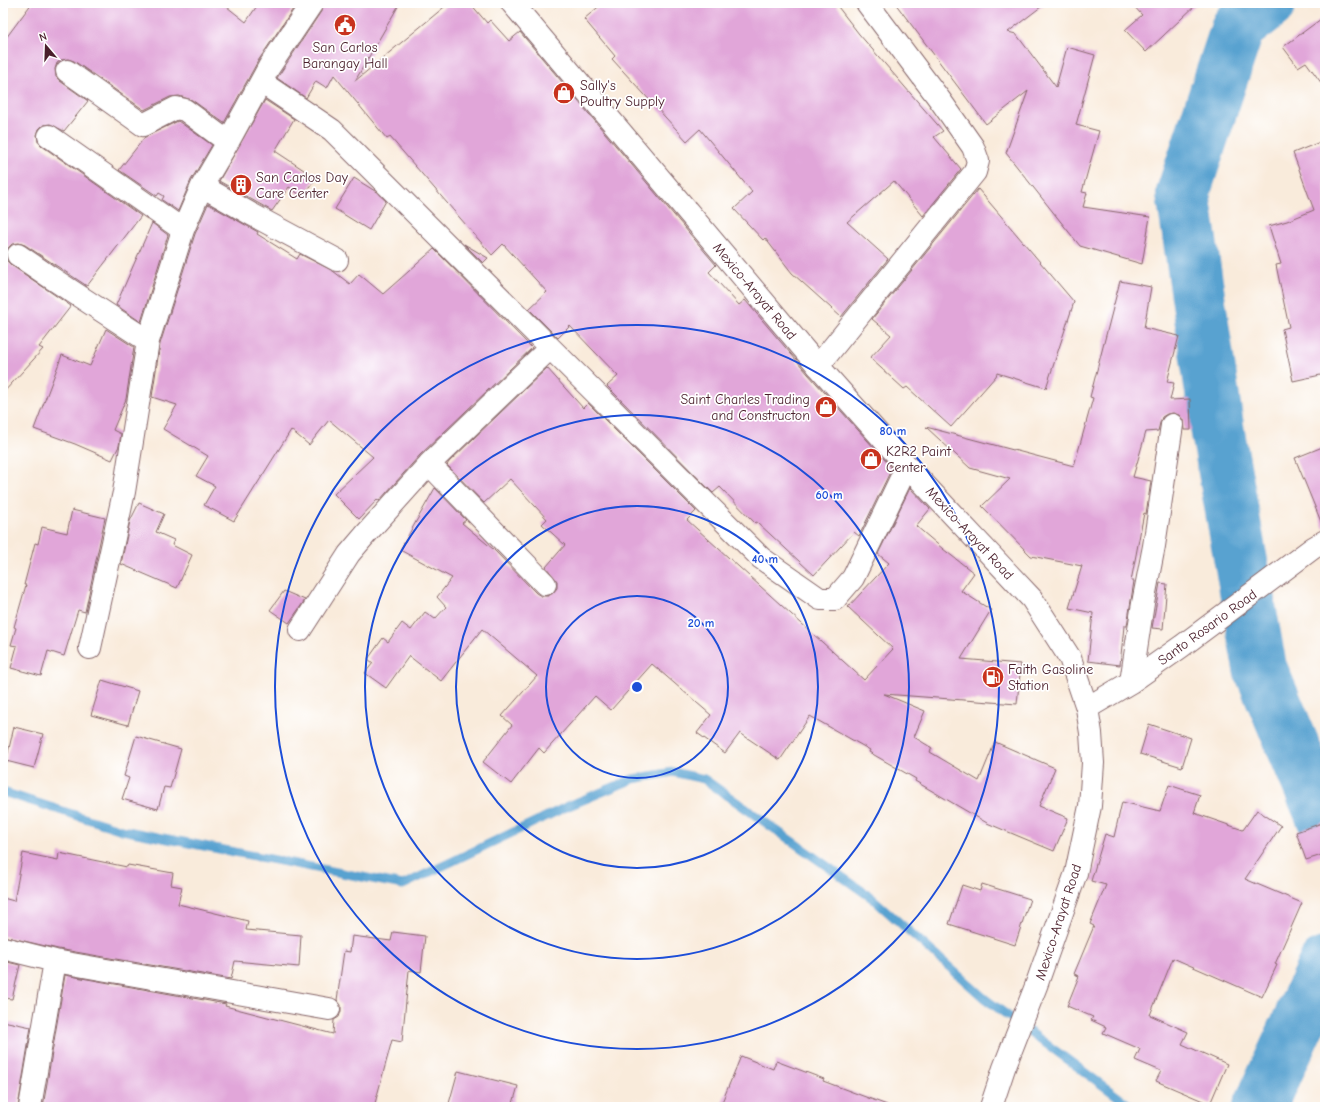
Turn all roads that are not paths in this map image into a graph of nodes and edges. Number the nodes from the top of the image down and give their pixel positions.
1 (312, 3) edge
2 (512, 3) edge
3 (867, 3) edge
4 (67, 71) dead end
5 (261, 82) junction
6 (49, 136) dead end
7 (228, 142) junction
8 (202, 186) junction
9 (183, 230) junction
10 (18, 255) dead end
11 (337, 260) dead end
12 (148, 341) junction
13 (550, 348) junction
14 (818, 366) junction
15 (1172, 425) dead end
16 (429, 464) junction
17 (907, 466) junction
18 (1325, 541) edge
19 (545, 584) dead end
20 (300, 630) dead end
21 (90, 648) dead end
22 (1131, 682) junction
23 (1087, 708) junction
24 (3, 948) edge
25 (55, 961) junction
26 (330, 1009) dead end
27 (30, 1107) edge
28 (991, 1107) edge

1 - 5 street
2 - 14 street, Mexico-Arayat Road
3 - 14 street
4 - 7 street
5 - 7 street
5 - 13 street
6 - 9 street
7 - 8 street
8 - 9 street
8 - 11 street
9 - 12 street
10 - 12 street
12 - 21 street
13 - 16 street
13 - 17 street
14 - 17 street, Mexico-Arayat Road
15 - 22 street
16 - 19 street
16 - 20 street
17 - 23 street, Mexico-Arayat Road
18 - 22 street, Santo Rosario Road
22 - 23 street, Santo Rosario Road
23 - 28 street, Mexico-Arayat Road
24 - 25 street
25 - 26 street
25 - 27 street

